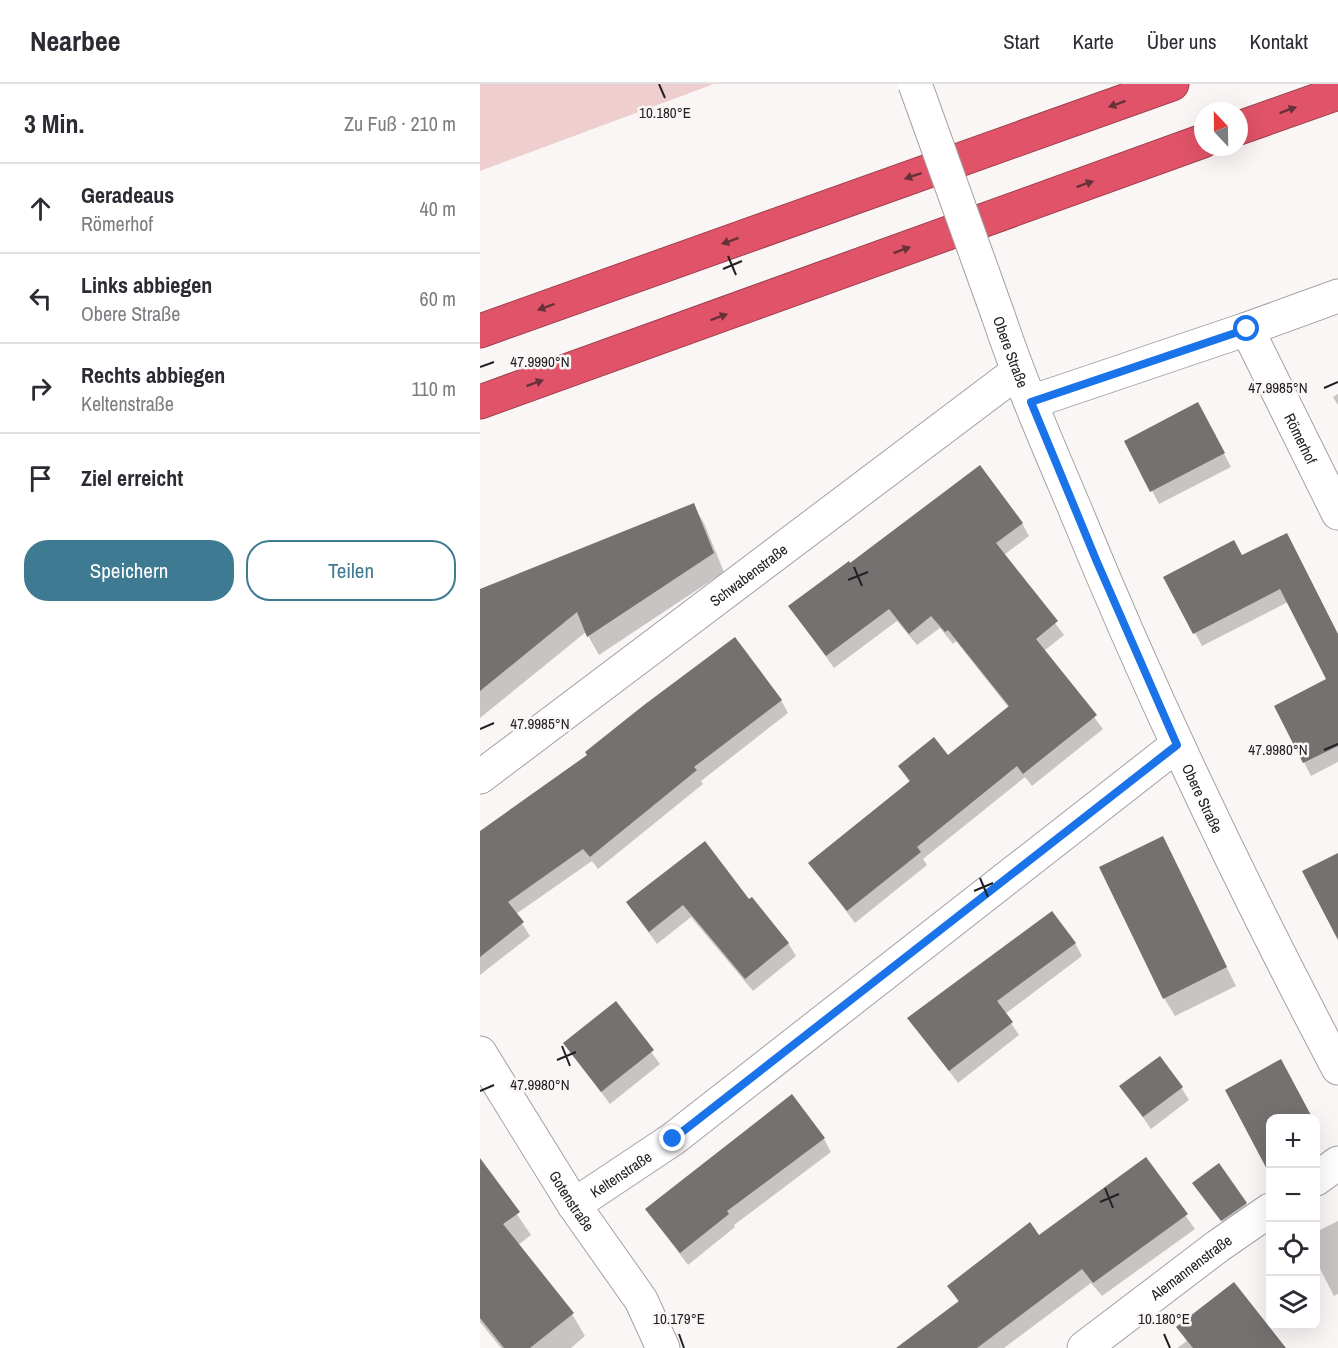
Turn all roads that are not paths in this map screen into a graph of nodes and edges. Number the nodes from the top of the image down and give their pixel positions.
1 (915, 84) edge
2 (1172, 84) edge
3 (1338, 93) edge
4 (1248, 125) edge
5 (1194, 144) edge
6 (1338, 296) edge
7 (1247, 329) junction
8 (480, 331) edge
9 (1017, 372) junction
10 (480, 402) edge
11 (1031, 402) junction
12 (1338, 513) edge
13 (1177, 745) junction
14 (480, 777) edge
15 (480, 1053) edge
16 (1338, 1068) edge
17 (1338, 1163) edge
18 (1320, 1176) edge
19 (574, 1204) junction
20 (1266, 1213) edge
21 (663, 1348) edge
22 (1084, 1348) edge

1 - 9 street, Obere Straße, bridge
2 -> 8 highway
4 -> 3 highway
10 -> 5 highway
6 - 7 street
7 - 11 street
7 - 12 street, Römerhof
9 - 11 street, Obere Straße
9 - 14 street, Schwabenstraße
11 - 13 street, Obere Straße
13 - 16 street, Obere Straße
13 - 19 street, Keltenstraße
15 - 19 street, Gotenstraße
17 - 18 street
19 - 21 street, Gotenstraße
20 - 22 street, Alemannenstraße

